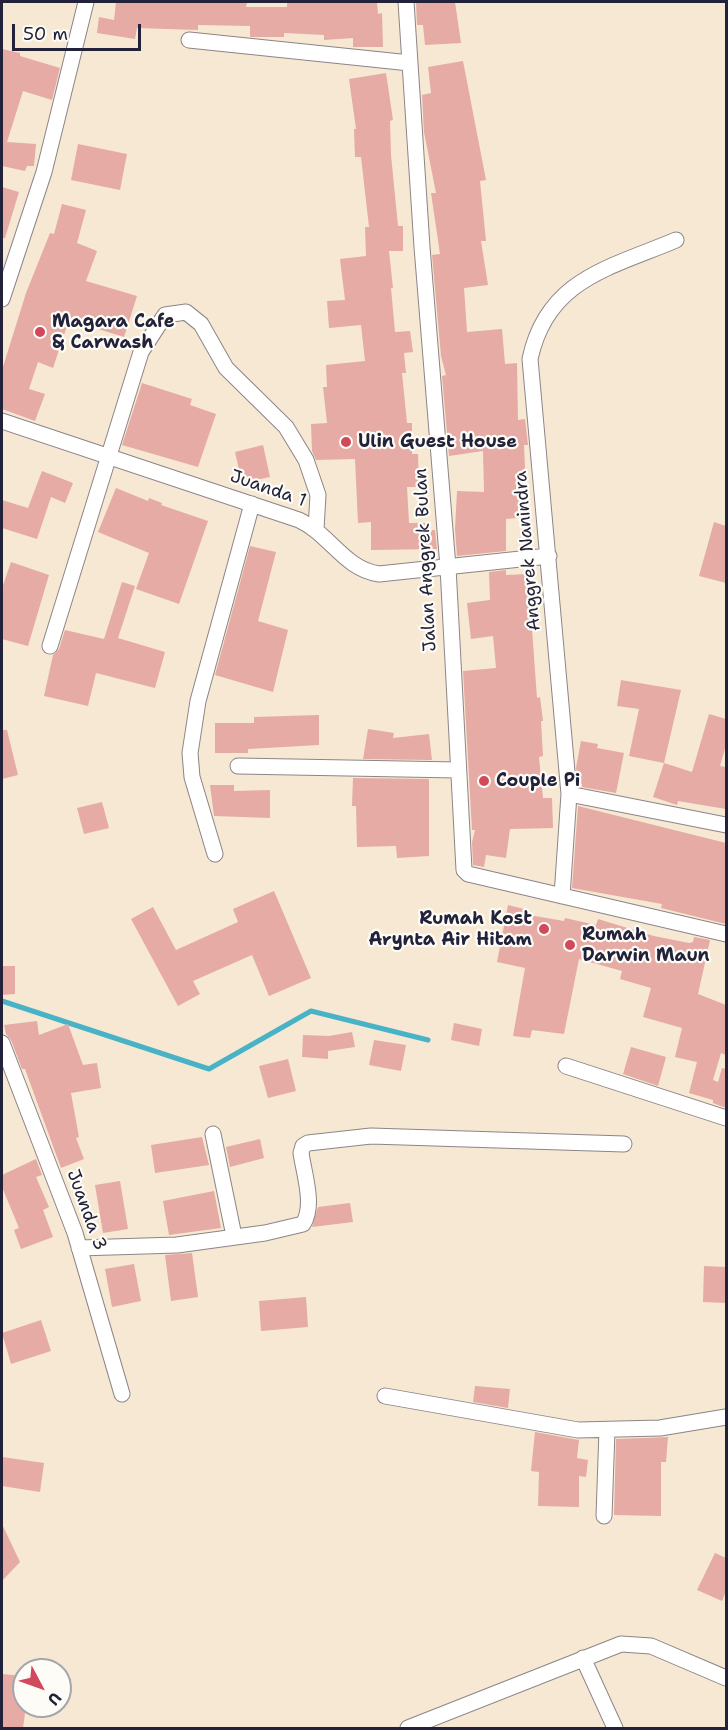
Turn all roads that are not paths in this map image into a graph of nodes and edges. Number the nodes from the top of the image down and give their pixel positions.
1 (86, 2) edge
2 (406, 2) edge
3 (189, 40) dead end
4 (410, 63) junction
5 (676, 240) dead end
6 (2, 299) edge
7 (2, 421) edge
8 (109, 455) junction
9 (252, 504) junction
10 (315, 529) junction
11 (549, 556) junction
12 (448, 567) junction
13 (50, 646) dead end
14 (238, 766) dead end
15 (456, 771) junction
16 (568, 795) junction
17 (726, 825) edge
18 (215, 854) dead end
19 (562, 896) junction
20 (726, 934) edge
21 (2, 1043) edge
22 (566, 1066) dead end
23 (726, 1118) edge
24 (213, 1134) dead end
25 (624, 1144) dead end
26 (234, 1236) junction
27 (79, 1248) junction
28 (122, 1394) dead end
29 (385, 1396) dead end
30 (726, 1417) edge
31 (607, 1430) junction
32 (604, 1516) dead end
33 (583, 1658) junction
34 (726, 1678) edge
35 (408, 1728) edge
36 (615, 1728) edge

1 - 6 street
2 - 4 street, Jalan Anggrek Bulan
3 - 4 street
4 - 12 street, Jalan Anggrek Bulan
5 - 11 street, Anggrek Nanindra
7 - 8 street, Juanda 1
8 - 9 street, Juanda 1
8 - 10 street
8 - 13 street
9 - 10 street, Juanda 1
9 - 18 street
10 - 12 street, Juanda 1
11 - 12 street, Juanda 1
11 - 16 street, Anggrek Nanindra
12 - 15 street, Jalan Anggrek Bulan
14 - 15 street
15 - 19 street, Jalan Anggrek Bulan
16 - 17 street
16 - 19 street, Anggrek Nanindra
19 - 20 street
21 - 27 street, Juanda 3
22 - 23 street
24 - 26 street
25 - 26 street
26 - 27 street
27 - 28 street, Juanda 3
29 - 31 street
30 - 31 street
31 - 32 street
33 - 34 street
33 - 35 street
33 - 36 street

